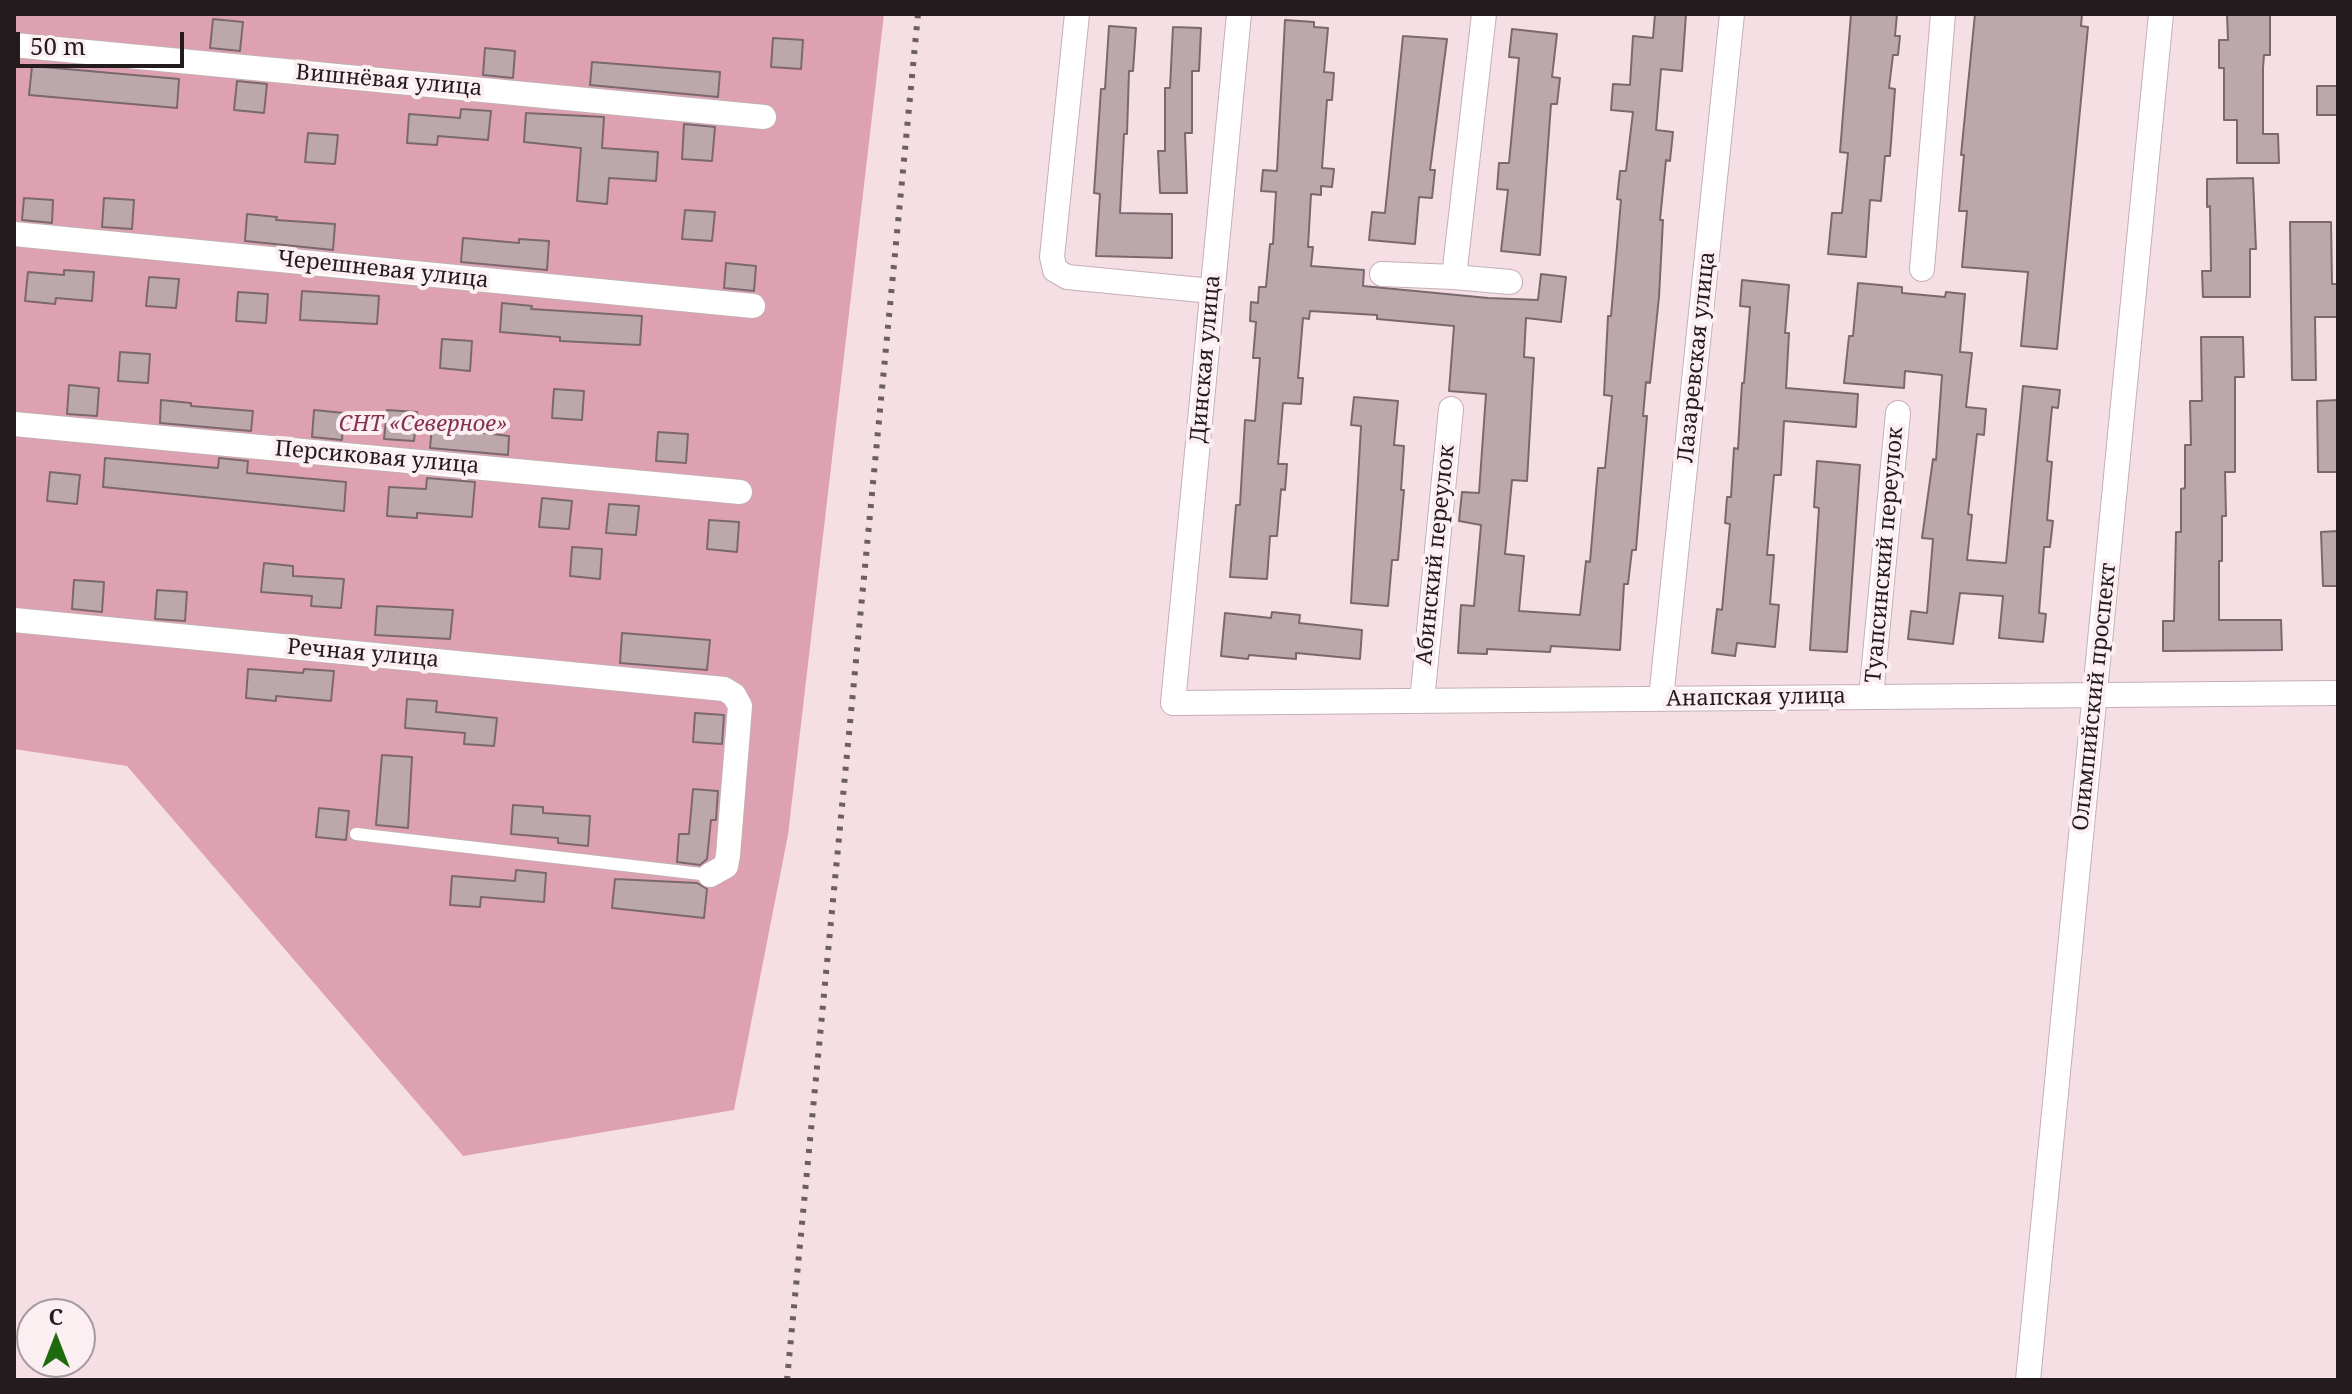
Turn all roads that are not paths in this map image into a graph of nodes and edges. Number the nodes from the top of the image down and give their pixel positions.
1 (1077, 14) edge
2 (1239, 14) edge
3 (1484, 14) edge
4 (1732, 14) edge
5 (1943, 14) edge
6 (2161, 14) edge
7 (14, 45) edge
8 (764, 117) dead end
9 (14, 234) edge
10 (1922, 269) dead end
11 (1382, 274) dead end
12 (1454, 277) junction
13 (1510, 282) dead end
14 (1212, 291) junction
15 (753, 306) dead end
16 (1451, 409) dead end
17 (1898, 413) dead end
18 (14, 424) edge
19 (740, 492) dead end
20 (14, 620) edge
21 (2338, 693) edge
22 (2095, 695) junction
23 (1871, 697) junction
24 (1661, 699) junction
25 (1422, 701) junction
26 (1173, 703) joint
27 (356, 834) dead end
28 (710, 875) joint
29 (2028, 1380) edge

1 - 14 street
2 - 14 street, Динская улица
3 - 12 street
4 - 24 street, Лазаревская улица
5 - 10 street
6 - 22 street, Олимпийский проспект
7 - 8 street, Вишнёвая улица
9 - 15 street, Черешневая улица
11 - 12 street
12 - 13 street
14 - 26 street, Динская улица
16 - 25 street, Абинский переулок
17 - 23 street, Туапсинский переулок
18 - 19 street, Персиковая улица
20 - 28 street, Речная улица
21 - 22 street, Анапская улица
22 - 23 street, Анапская улица
22 - 29 street, Олимпийский проспект
23 - 24 street, Анапская улица
24 - 25 street, Анапская улица
25 - 26 street, Анапская улица
27 - 28 lane

